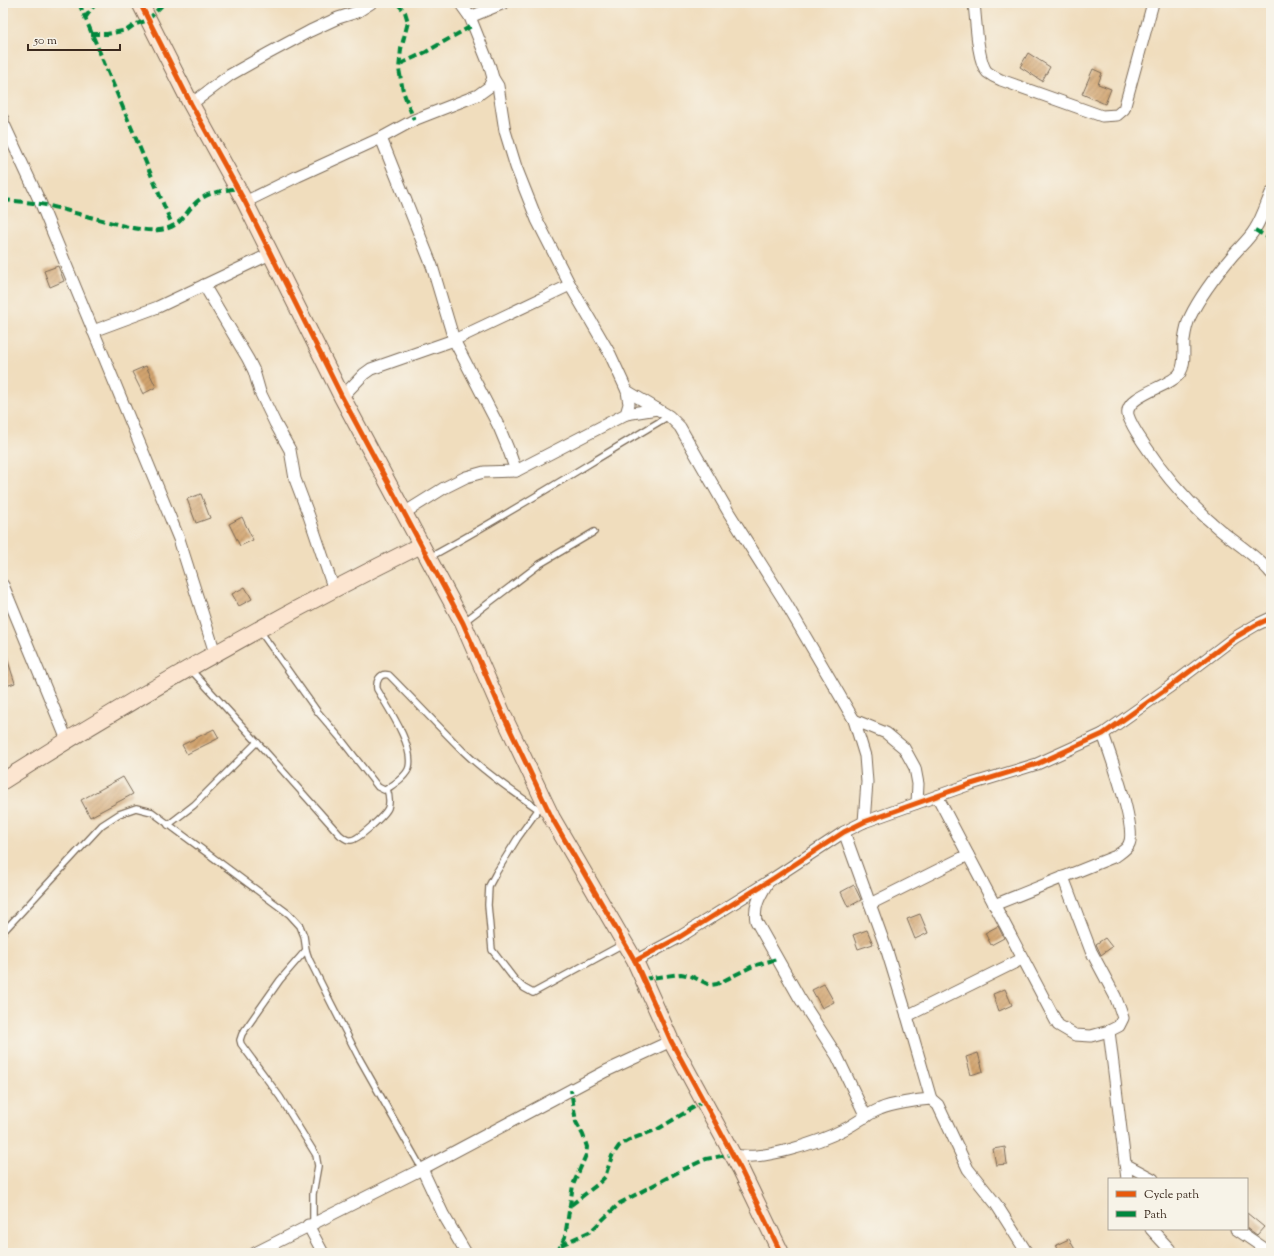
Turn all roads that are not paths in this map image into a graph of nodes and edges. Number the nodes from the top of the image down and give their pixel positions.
1 (140, 3) edge
2 (371, 3) edge
3 (460, 3) edge
4 (504, 3) edge
5 (974, 3) edge
6 (1153, 3) edge
7 (470, 18) junction
8 (492, 78) junction
9 (191, 104) junction
10 (3, 119) edge
11 (3, 122) edge
12 (381, 138) junction
13 (1271, 193) edge
14 (245, 202) junction
15 (270, 254) junction
16 (204, 285) junction
17 (570, 285) junction
18 (93, 331) junction
19 (454, 340) junction
20 (627, 391) junction
21 (342, 397) junction
22 (657, 409) junction
23 (626, 414) junction
24 (669, 416) junction
25 (516, 471) junction
26 (404, 513) junction
27 (594, 532) dead end
28 (424, 551) junction
29 (1271, 573) edge
30 (3, 585) edge
31 (334, 590) junction
32 (1271, 618) edge
33 (463, 623) junction
34 (259, 629) junction
35 (215, 653) junction
36 (190, 668) junction
37 (854, 720) junction
38 (1103, 734) junction
39 (67, 740) junction
40 (257, 742) junction
41 (3, 781) edge
42 (387, 789) junction
43 (937, 796) junction
44 (917, 803) junction
45 (541, 806) junction
46 (864, 822) junction
47 (168, 825) junction
48 (844, 832) junction
49 (968, 855) junction
50 (1063, 877) junction
51 (768, 881) junction
52 (870, 904) junction
53 (994, 905) junction
54 (3, 932) edge
55 (625, 943) junction
56 (306, 950) junction
57 (1022, 959) junction
58 (635, 961) junction
59 (907, 1016) junction
60 (1109, 1031) junction
61 (672, 1041) junction
62 (931, 1099) junction
63 (866, 1117) junction
64 (732, 1154) junction
65 (1126, 1164) junction
66 (422, 1169) junction
67 (1127, 1178) edge
68 (1150, 1178) edge
69 (311, 1224) junction
70 (1152, 1230) edge
71 (1237, 1230) edge
72 (255, 1253) edge
73 (323, 1253) edge
74 (466, 1253) edge
75 (781, 1253) edge
76 (1026, 1253) edge
77 (1173, 1253) edge
78 (1271, 1253) edge

1 - 9 street
2 - 9 street
3 - 7 street
4 - 7 street
5 - 6 street
7 - 8 street
8 - 12 street
8 - 17 street
9 - 14 street
10 - 11 street
11 - 18 street
12 - 14 street
12 - 19 street
13 - 29 street
14 - 15 street
15 - 16 street
15 - 21 street
16 - 18 street
16 - 31 street
17 - 19 street
17 - 20 street
18 - 35 street
19 - 21 street
19 - 25 street
20 - 22 street
20 - 23 street
21 - 26 street
22 - 23 street
22 - 24 street
23 - 25 street
24 - 28 lane
24 - 37 street
25 - 26 street
26 - 28 street
27 - 33 lane
28 - 31 street
28 - 33 street
30 - 39 street
31 - 34 street
32 - 38 street
33 - 45 street
34 - 35 street
34 - 42 lane
35 - 36 street
36 - 39 street
36 - 40 lane
37 - 44 street
37 - 46 street
38 - 43 street
38 - 50 street
39 - 41 street
40 - 42 lane
40 - 47 lane
42 - 45 lane
43 - 44 street
43 - 49 street
44 - 46 street
45 - 55 street
45 - 55 lane
46 - 48 street
47 - 54 lane
47 - 56 lane
48 - 51 street
48 - 52 street
49 - 52 street
49 - 53 street
50 - 53 street
50 - 60 street
51 - 58 street
51 - 63 street
52 - 59 street
53 - 57 street
55 - 58 street
56 - 66 lane
56 - 69 lane
57 - 59 street
57 - 60 street
58 - 61 street
59 - 62 street
60 - 65 street
61 - 64 street
61 - 66 street
62 - 63 street
62 - 76 street
63 - 64 street
64 - 75 street
65 - 67 street
65 - 68 street
66 - 69 street
66 - 74 street
69 - 72 street
69 - 73 street
70 - 77 street
71 - 78 street

